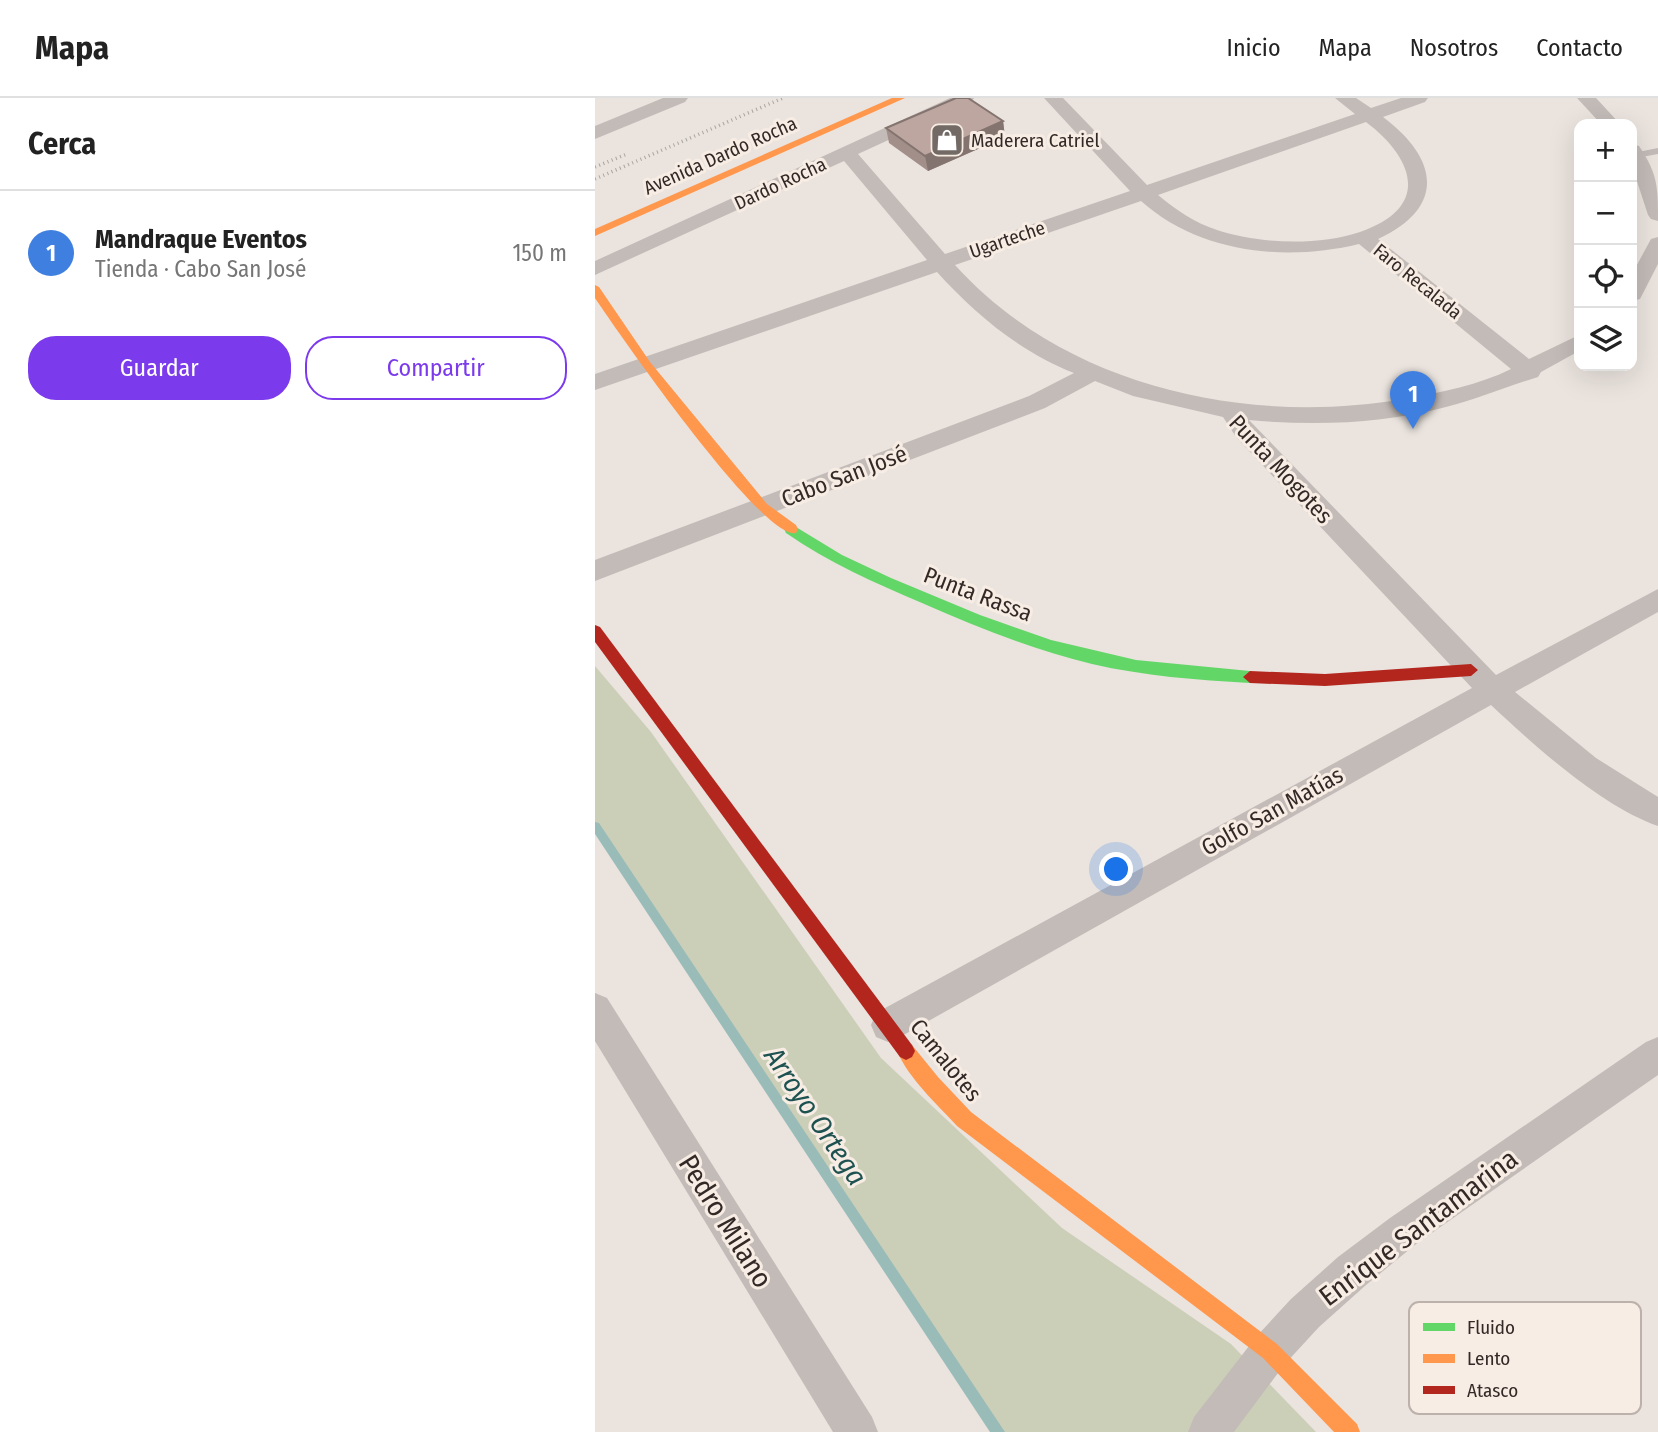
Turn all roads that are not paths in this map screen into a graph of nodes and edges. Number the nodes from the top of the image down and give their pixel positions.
1 (677, 98) edge
2 (860, 98) edge
3 (899, 98) edge
4 (965, 98) edge
5 (1053, 98) edge
6 (1344, 98) edge
7 (1419, 98) edge
8 (1586, 98) edge
9 (1368, 116) junction
10 (1606, 119) edge
11 (595, 133) edge
12 (1658, 151) edge
13 (846, 152) junction
14 (1637, 152) edge
15 (1637, 157) edge
16 (1143, 192) junction
17 (1658, 215) edge
18 (595, 216) edge
19 (595, 233) edge
20 (1364, 238) junction
21 (1658, 243) edge
22 (940, 262) junction
23 (595, 268) edge
24 (1637, 283) edge
25 (595, 289) edge
26 (1574, 345) edge
27 (646, 365) junction
28 (1529, 372) junction
29 (1090, 374) junction
30 (595, 382) edge
31 (1231, 411) junction
32 (762, 507) junction
33 (595, 571) edge
34 (1658, 599) edge
35 (595, 631) edge
36 (1482, 680) junction
37 (1658, 813) edge
38 (595, 1010) edge
39 (888, 1025) junction
40 (1658, 1054) edge
41 (1270, 1351) junction
42 (857, 1432) edge
43 (1209, 1432) edge
44 (1349, 1432) edge

1 - 11 street
2 - 18 street, Avenida Dardo Rocha
3 - 19 street, Avenida Dardo Rocha
4 - 13 street, Dardo Rocha
5 - 16 street
6 - 9 street, Faro Recalada
7 - 9 street, Ugarteche
8 - 10 street
9 - 16 street, Ugarteche
9 - 20 street, Faro Recalada
12 - 14 lane
13 - 22 street, Punta Mogotes
13 - 23 street, Dardo Rocha
15 - 17 street
16 - 20 street
16 - 22 street, Ugarteche
20 - 28 street, Faro Recalada
21 - 24 street
22 - 27 street, Ugarteche
22 - 29 street, Punta Mogotes
25 - 27 street, Punta Rassa
26 - 28 street
27 - 30 street, Ugarteche
27 - 32 street, Punta Rassa
28 - 31 street
29 - 31 street, Punta Mogotes
29 - 32 street, Cabo San José
31 - 36 street, Punta Mogotes
32 - 33 street, Cabo San José
32 - 36 street, Punta Rassa
34 - 36 street, Golfo San Matías
35 - 39 street, Camalotes
36 - 37 street, Punta Mogotes
36 - 39 street, Golfo San Matías
38 - 42 street, Pedro Milano
39 - 41 street, Camalotes
40 - 41 street, Enrique Santamarina
41 - 43 street, Enrique Santamarina
41 - 44 street, Camalotes

